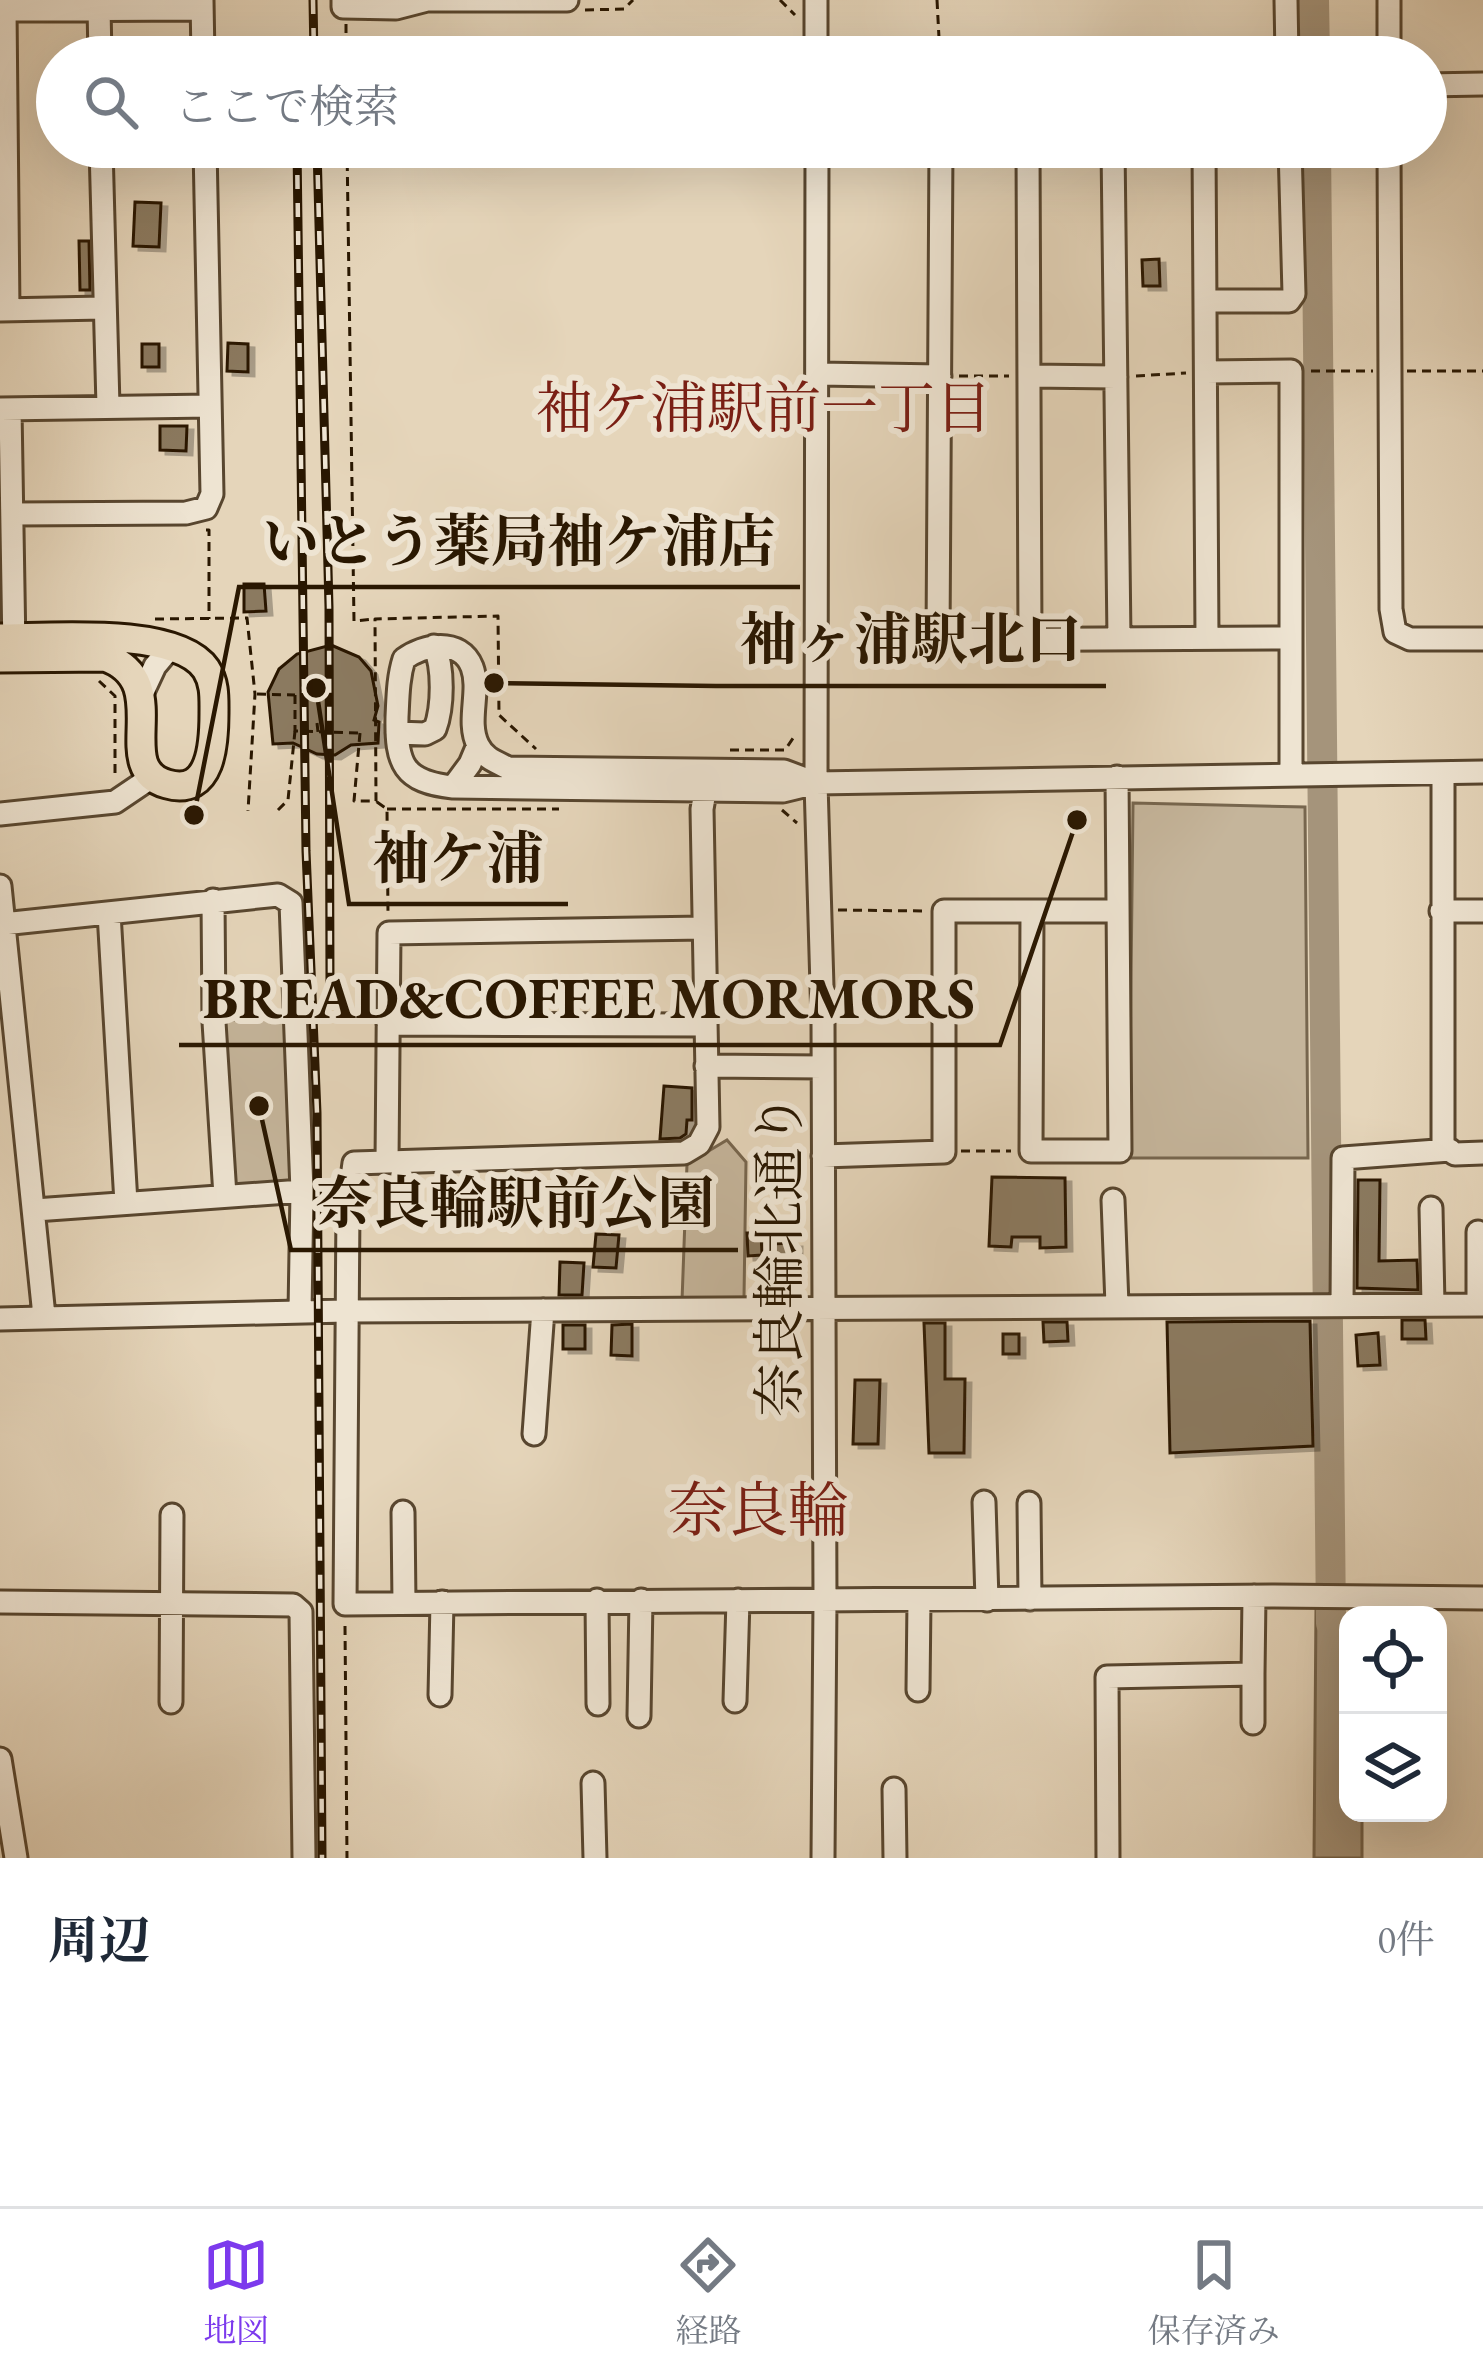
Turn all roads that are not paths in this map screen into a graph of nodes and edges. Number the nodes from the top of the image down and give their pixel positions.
1 (343, 0) edge
2 (567, 0) edge
3 (816, 0) edge
4 (1286, 0) edge
5 (1389, 0) edge
6 (202, 4) edge
7 (99, 8) junction
8 (3, 10) edge
9 (100, 36) edge
10 (203, 36) edge
11 (816, 36) edge
12 (1287, 36) edge
13 (1389, 36) edge
14 (1483, 84) edge
15 (1447, 85) edge
16 (101, 168) edge
17 (205, 168) edge
18 (817, 168) edge
19 (941, 168) edge
20 (1028, 168) edge
21 (1113, 168) edge
22 (1204, 168) edge
23 (1291, 168) edge
24 (1389, 168) edge
25 (1207, 301) junction
26 (103, 308) junction
27 (4, 310) edge
28 (1206, 372) junction
29 (819, 374) junction
30 (940, 376) junction
31 (1029, 376) junction
32 (1116, 377) junction
33 (108, 406) junction
34 (210, 406) junction
35 (5, 409) edge
36 (14, 514) junction
37 (1207, 638) junction
38 (1291, 638) junction
39 (1119, 639) junction
40 (1483, 639) edge
41 (1030, 640) junction
42 (434, 646) junction
43 (171, 647) junction
44 (7, 648) edge
45 (141, 696) junction
46 (397, 733) junction
47 (478, 745) junction
48 (1443, 772) junction
49 (1483, 772) edge
50 (1291, 774) junction
51 (152, 777) junction
52 (1117, 777) junction
53 (816, 782) junction
54 (453, 787) junction
55 (705, 791) junction
56 (0, 814) edge
57 (0, 886) edge
58 (213, 900) junction
59 (1483, 910) edge
60 (1033, 911) junction
61 (1118, 911) junction
62 (1441, 911) junction
63 (109, 913) junction
64 (3, 924) edge
65 (704, 928) junction
66 (388, 1024) junction
67 (706, 1025) junction
68 (9, 1063) edge
69 (706, 1066) junction
70 (823, 1067) junction
71 (1450, 1150) junction
72 (1483, 1153) edge
73 (823, 1156) junction
74 (387, 1162) junction
75 (302, 1191) junction
76 (225, 1196) junction
77 (1113, 1200) dead end
78 (126, 1203) junction
79 (1431, 1208) dead end
80 (35, 1210) junction
81 (1478, 1232) dead end
82 (1117, 1305) junction
83 (1342, 1305) junction
84 (1433, 1305) junction
85 (1481, 1305) edge
86 (543, 1310) junction
87 (346, 1311) junction
88 (823, 1311) junction
89 (300, 1312) junction
90 (44, 1316) junction
91 (0, 1318) edge
92 (533, 1434) dead end
93 (984, 1502) dead end
94 (1029, 1503) dead end
95 (403, 1512) dead end
96 (172, 1515) dead end
97 (1254, 1596) junction
98 (1483, 1598) edge
99 (1030, 1599) junction
100 (598, 1600) junction
101 (640, 1600) junction
102 (738, 1600) junction
103 (825, 1600) junction
104 (919, 1600) junction
105 (987, 1600) junction
106 (172, 1601) junction
107 (0, 1602) edge
108 (442, 1602) junction
109 (404, 1603) junction
110 (1431, 1606) edge
111 (1253, 1674) junction
112 (918, 1690) dead end
113 (440, 1695) dead end
114 (735, 1701) dead end
115 (171, 1702) dead end
116 (598, 1703) dead end
117 (639, 1716) dead end
118 (1252, 1723) dead end
119 (0, 1759) edge
120 (592, 1783) dead end
121 (894, 1790) dead end
122 (16, 1858) edge
123 (304, 1858) edge
124 (595, 1858) edge
125 (823, 1858) edge
126 (895, 1858) edge
127 (1108, 1858) edge

1 - 2 street
3 - 11 street
4 - 12 street
5 - 13 street
6 - 7 street
6 - 10 street
7 - 8 street
7 - 9 street
8 - 27 street
14 - 15 street
16 - 26 street
17 - 34 street
18 - 29 street, 奈良輪北通り
19 - 30 street
20 - 31 street
21 - 32 street
22 - 25 street
23 - 25 street
24 - 40 street
25 - 28 street
26 - 27 street
26 - 33 street
28 - 37 street
28 - 38 street
29 - 30 street
29 - 53 street, 奈良輪北通り
30 - 41 street
31 - 32 street
31 - 41 street
32 - 39 street
33 - 34 street
33 - 35 street
34 - 36 street
35 - 36 street
36 - 44 street
37 - 38 street
37 - 39 street
38 - 50 street
39 - 41 street
42 - 46 street
42 - 46 street
42 - 47 street
43 - 44 main road
43 - 45 street
43 - 51 main road
44 - 45 main road
45 - 51 main road
46 - 54 street
47 - 53 street
47 - 54 street
48 - 49 street
48 - 50 street
48 - 62 street
50 - 52 street
51 - 56 street
52 - 53 street
52 - 61 street
53 - 55 street
53 - 70 street, 奈良輪北通り
54 - 55 street
55 - 65 street
57 - 64 street
58 - 63 street
58 - 75 street
58 - 76 street
59 - 62 street
60 - 61 street
60 - 61 street
60 - 73 street
62 - 71 street
63 - 64 street
63 - 78 street
64 - 68 street
65 - 66 street
65 - 67 street
66 - 67 street
66 - 74 street
67 - 69 street
68 - 80 street
69 - 70 street
69 - 74 street
70 - 73 street, 奈良輪北通り
71 - 72 street
71 - 83 street
73 - 88 street, 奈良輪北通り
74 - 87 street
75 - 76 street
75 - 89 street
76 - 78 street
77 - 82 street
78 - 80 street
79 - 84 street
80 - 90 street
81 - 85 street
82 - 83 street
82 - 88 street
83 - 84 street
84 - 85 street
86 - 87 street
86 - 88 street
86 - 92 street
87 - 89 street
87 - 109 street
88 - 103 street, 奈良輪北通り
89 - 90 street
90 - 91 street
93 - 105 street
94 - 99 street
95 - 109 street
96 - 106 street
97 - 99 street
97 - 110 street
97 - 111 street
98 - 110 street
99 - 105 street
100 - 101 street
100 - 108 street
100 - 116 street
101 - 102 street
101 - 117 street
102 - 103 street
102 - 114 street
103 - 104 street
103 - 125 street, 奈良輪北通り
104 - 105 street
104 - 112 street
106 - 107 street
106 - 115 street
106 - 123 street
108 - 109 street
108 - 113 street
111 - 118 street
111 - 127 street
119 - 122 street
120 - 124 street
121 - 126 street

